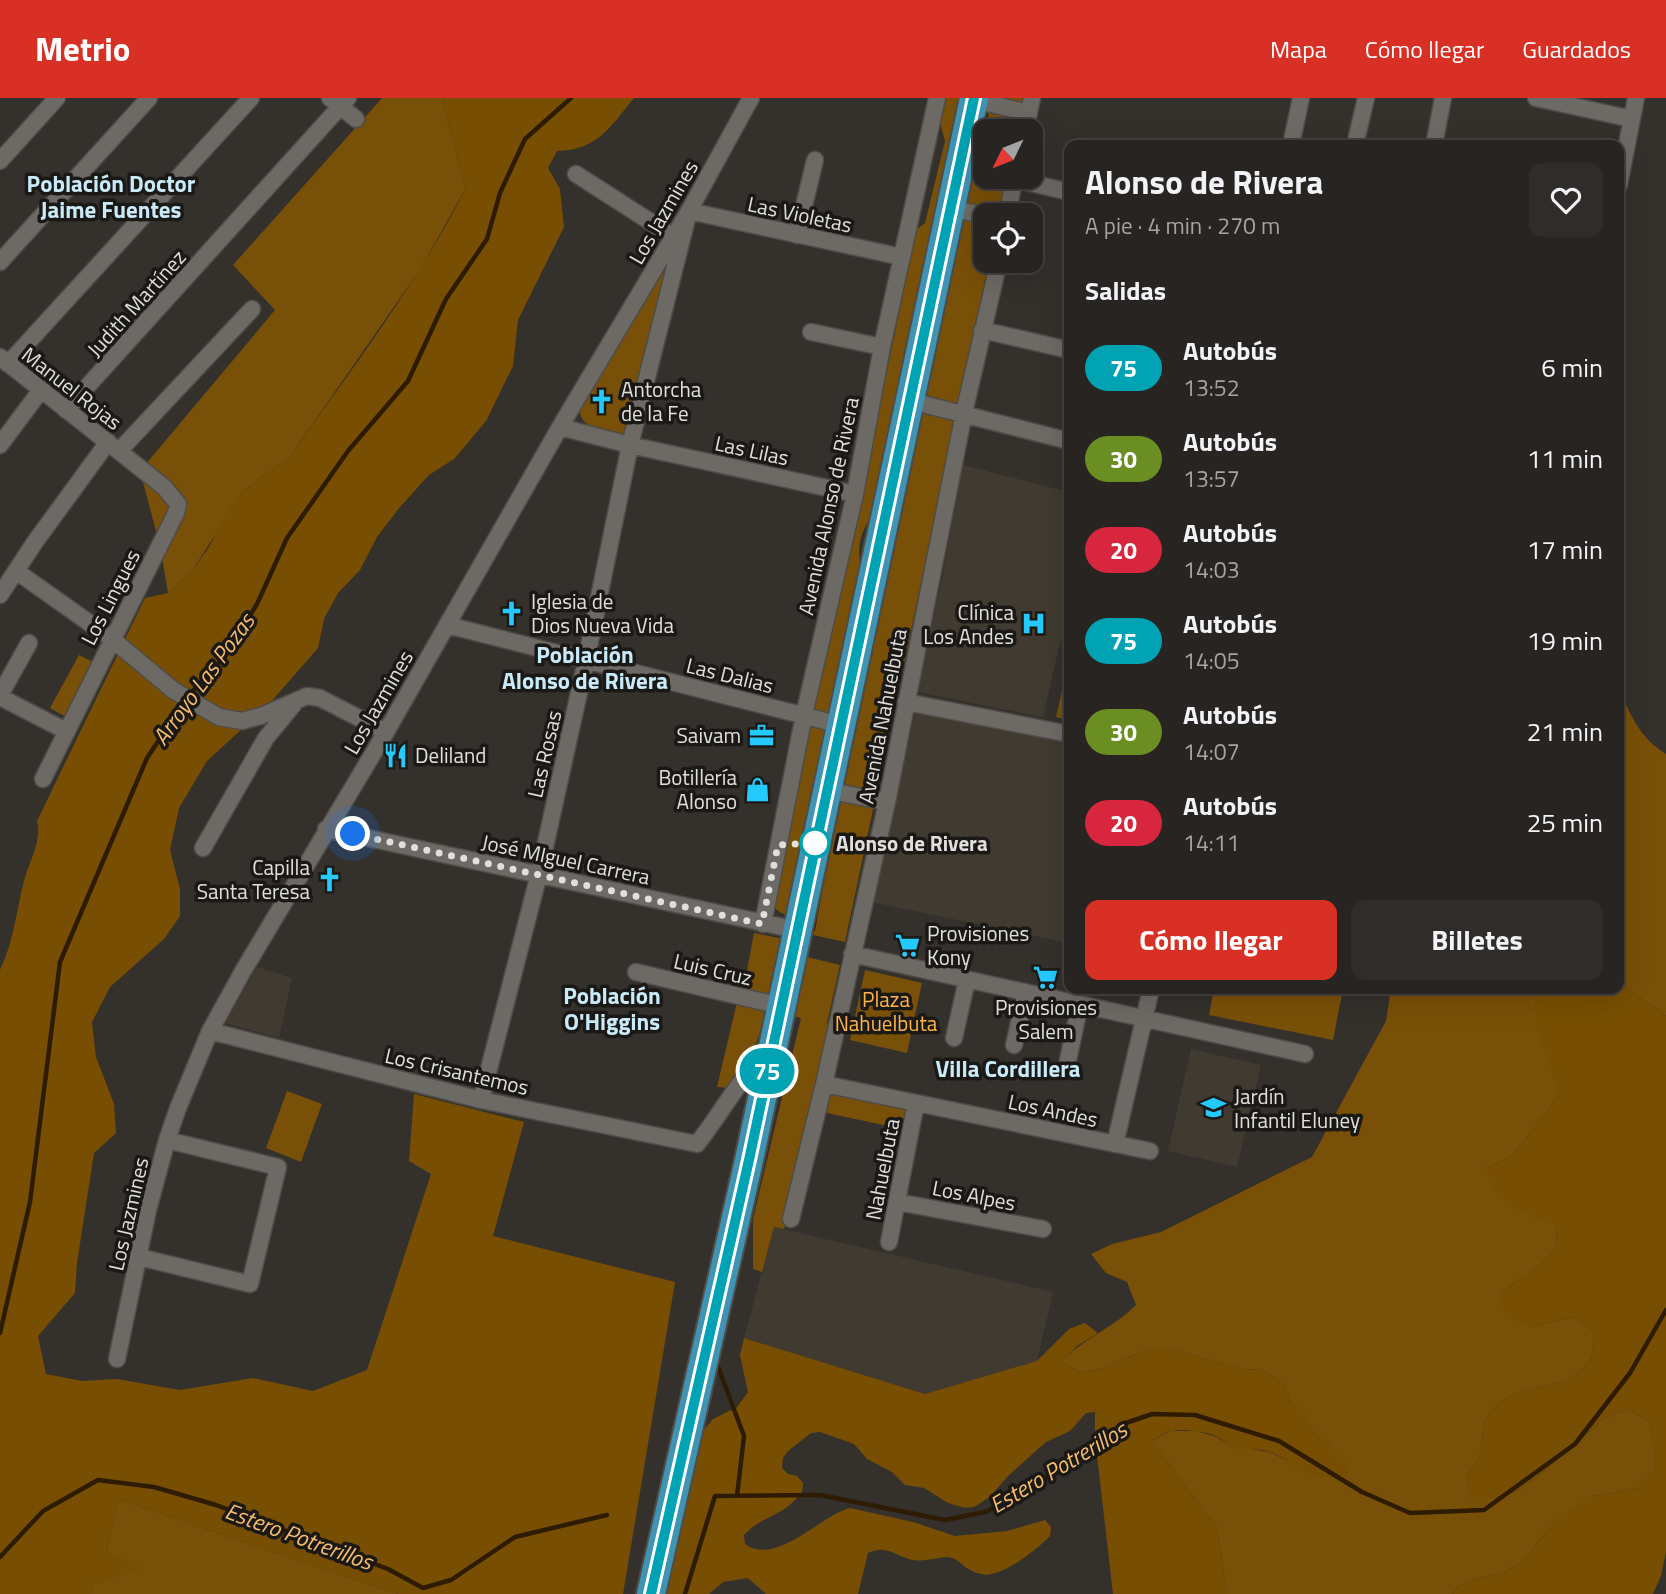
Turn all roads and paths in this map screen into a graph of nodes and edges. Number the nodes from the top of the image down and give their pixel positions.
1 (57, 98) edge
2 (149, 98) edge
3 (251, 98) edge
4 (751, 98) edge
5 (937, 98) edge
6 (1301, 98) edge
7 (1366, 98) edge
8 (1443, 98) edge
9 (1536, 98) edge
10 (1636, 98) edge
11 (974, 99) edge
12 (340, 101) edge
13 (1569, 102) edge
14 (1030, 106) edge
15 (1632, 118) junction
16 (356, 119) dead end
17 (1292, 140) edge
18 (1356, 140) edge
19 (1438, 140) edge
20 (1624, 158) edge
21 (0, 160) edge
22 (815, 160) dead end
23 (576, 174) dead end
24 (1043, 185) edge
25 (1064, 191) edge
26 (951, 208) junction
27 (689, 211) junction
28 (973, 213) edge
29 (797, 236) junction
30 (674, 237) junction
31 (902, 257) junction
32 (0, 262) edge
33 (996, 273) edge
34 (252, 309) dead end
35 (982, 330) junction
36 (811, 332) dead end
37 (882, 347) junction
38 (1064, 349) edge
39 (4, 360) edge
40 (41, 390) junction
41 (911, 401) junction
42 (66, 410) junction
43 (964, 413) junction
44 (560, 427) junction
45 (1064, 440) edge
46 (0, 445) edge
47 (630, 445) junction
48 (113, 447) junction
49 (855, 494) junction
50 (16, 571) junction
51 (0, 595) edge
52 (447, 625) junction
53 (112, 639) junction
54 (29, 643) dead end
55 (586, 660) junction
56 (0, 696) edge
57 (296, 702) junction
58 (906, 702) junction
59 (804, 715) junction
60 (841, 725) junction
61 (66, 731) junction
62 (386, 732) junction
63 (1064, 733) edge
64 (43, 779) dead end
65 (826, 790) junction
66 (887, 803) junction
67 (327, 829) junction
68 (202, 848) dead end
69 (538, 874) junction
70 (762, 924) junction
71 (797, 930) junction
72 (852, 954) junction
73 (636, 972) dead end
74 (967, 979) junction
75 (1026, 992) junction
76 (1150, 994) edge
77 (1085, 1000) edge
78 (781, 1006) junction
79 (1144, 1018) junction
80 (210, 1031) junction
81 (954, 1038) dead end
82 (773, 1042) junction
83 (1014, 1045) dead end
84 (1305, 1054) dead end
85 (1068, 1060) dead end
86 (824, 1084) junction
87 (481, 1100) junction
88 (916, 1103) junction
89 (167, 1140) junction
90 (1115, 1144) junction
91 (1150, 1151) dead end
92 (897, 1202) junction
93 (791, 1219) dead end
94 (1043, 1229) dead end
95 (889, 1242) dead end
96 (139, 1257) junction
97 (117, 1359) dead end
98 (651, 1594) edge

1 - 21 street
2 - 32 street
3 - 39 street
4 - 27 street, Los Jazmines
5 - 31 street, Avenida Alonso de Rivera
6 - 17 street
7 - 18 street
8 - 19 street
9 - 13 street
10 - 15 street
11 - 14 street
11 - 26 highway
12 - 16 street
12 - 42 street, Judith Martínez
13 - 15 street
15 - 20 street
22 - 29 street
23 - 30 street
24 - 25 street
26 - 28 street
26 - 41 highway
27 - 29 street, Las Violetas
27 - 30 street, Los Jazmines
27 - 47 street, Las Rosas
29 - 31 street, Las Violetas
30 - 44 street, Los Jazmines
31 - 37 street, Avenida Alonso de Rivera
33 - 35 street, Avenida Nahuelbuta
34 - 48 street
35 - 38 street
35 - 43 street, Avenida Nahuelbuta
36 - 37 street
37 - 49 street, Avenida Alonso de Rivera
39 - 40 street, Manuel Rojas
40 - 42 street, Manuel Rojas
40 - 46 street
41 - 43 street
41 - 60 highway
42 - 48 street, Manuel Rojas
43 - 45 street
43 - 58 street, Avenida Nahuelbuta
44 - 47 street, Las Lilas
44 - 52 street, Los Jazmines
47 - 49 street, Las Lilas
47 - 55 street, Las Rosas
48 - 50 street
48 - 53 street, Los Lingues
49 - 59 street, Avenida Alonso de Rivera
50 - 51 street
50 - 53 street
52 - 55 street, Las Dalias
52 - 62 street, Los Jazmines
53 - 57 street
53 - 61 street, Los Lingues
54 - 56 street
55 - 59 street, Las Dalias
55 - 69 street, Las Rosas
56 - 61 street
57 - 62 street
57 - 68 street
58 - 63 street
58 - 66 street, Avenida Nahuelbuta
59 - 60 street, Las Dalias
59 - 70 street, Avenida Alonso de Rivera
60 - 65 highway
61 - 64 street, Los Lingues
62 - 67 street, Los Jazmines
65 - 66 street
65 - 71 highway
66 - 72 street, Avenida Nahuelbuta
67 - 69 street, José MIguel Carrera
67 - 80 street, Los Jazmines
69 - 70 street, José MIguel Carrera
69 - 87 street, Las Rosas
70 - 71 street, José MIguel Carrera
71 - 78 highway
72 - 74 street
72 - 86 street, Avenida Nahuelbuta
73 - 78 street, Luis Cruz
74 - 75 street
74 - 81 street
75 - 77 street
75 - 83 street
76 - 79 street
77 - 79 street
77 - 85 street
78 - 82 highway
79 - 84 street
79 - 90 street
80 - 87 street, Los Crisantemos
80 - 89 street, Los Jazmines
82 - 87 street, Los Crisantemos
82 - 98 highway
86 - 88 street, Los Andes
86 - 93 street, Avenida Nahuelbuta
88 - 90 street, Los Andes
88 - 92 street, Nahuelbuta
89 - 96 street, Los Jazmines
89 - 96 street
90 - 91 street, Los Andes
92 - 94 street, Los Alpes
92 - 95 street, Nahuelbuta
96 - 97 street, Los Jazmines

